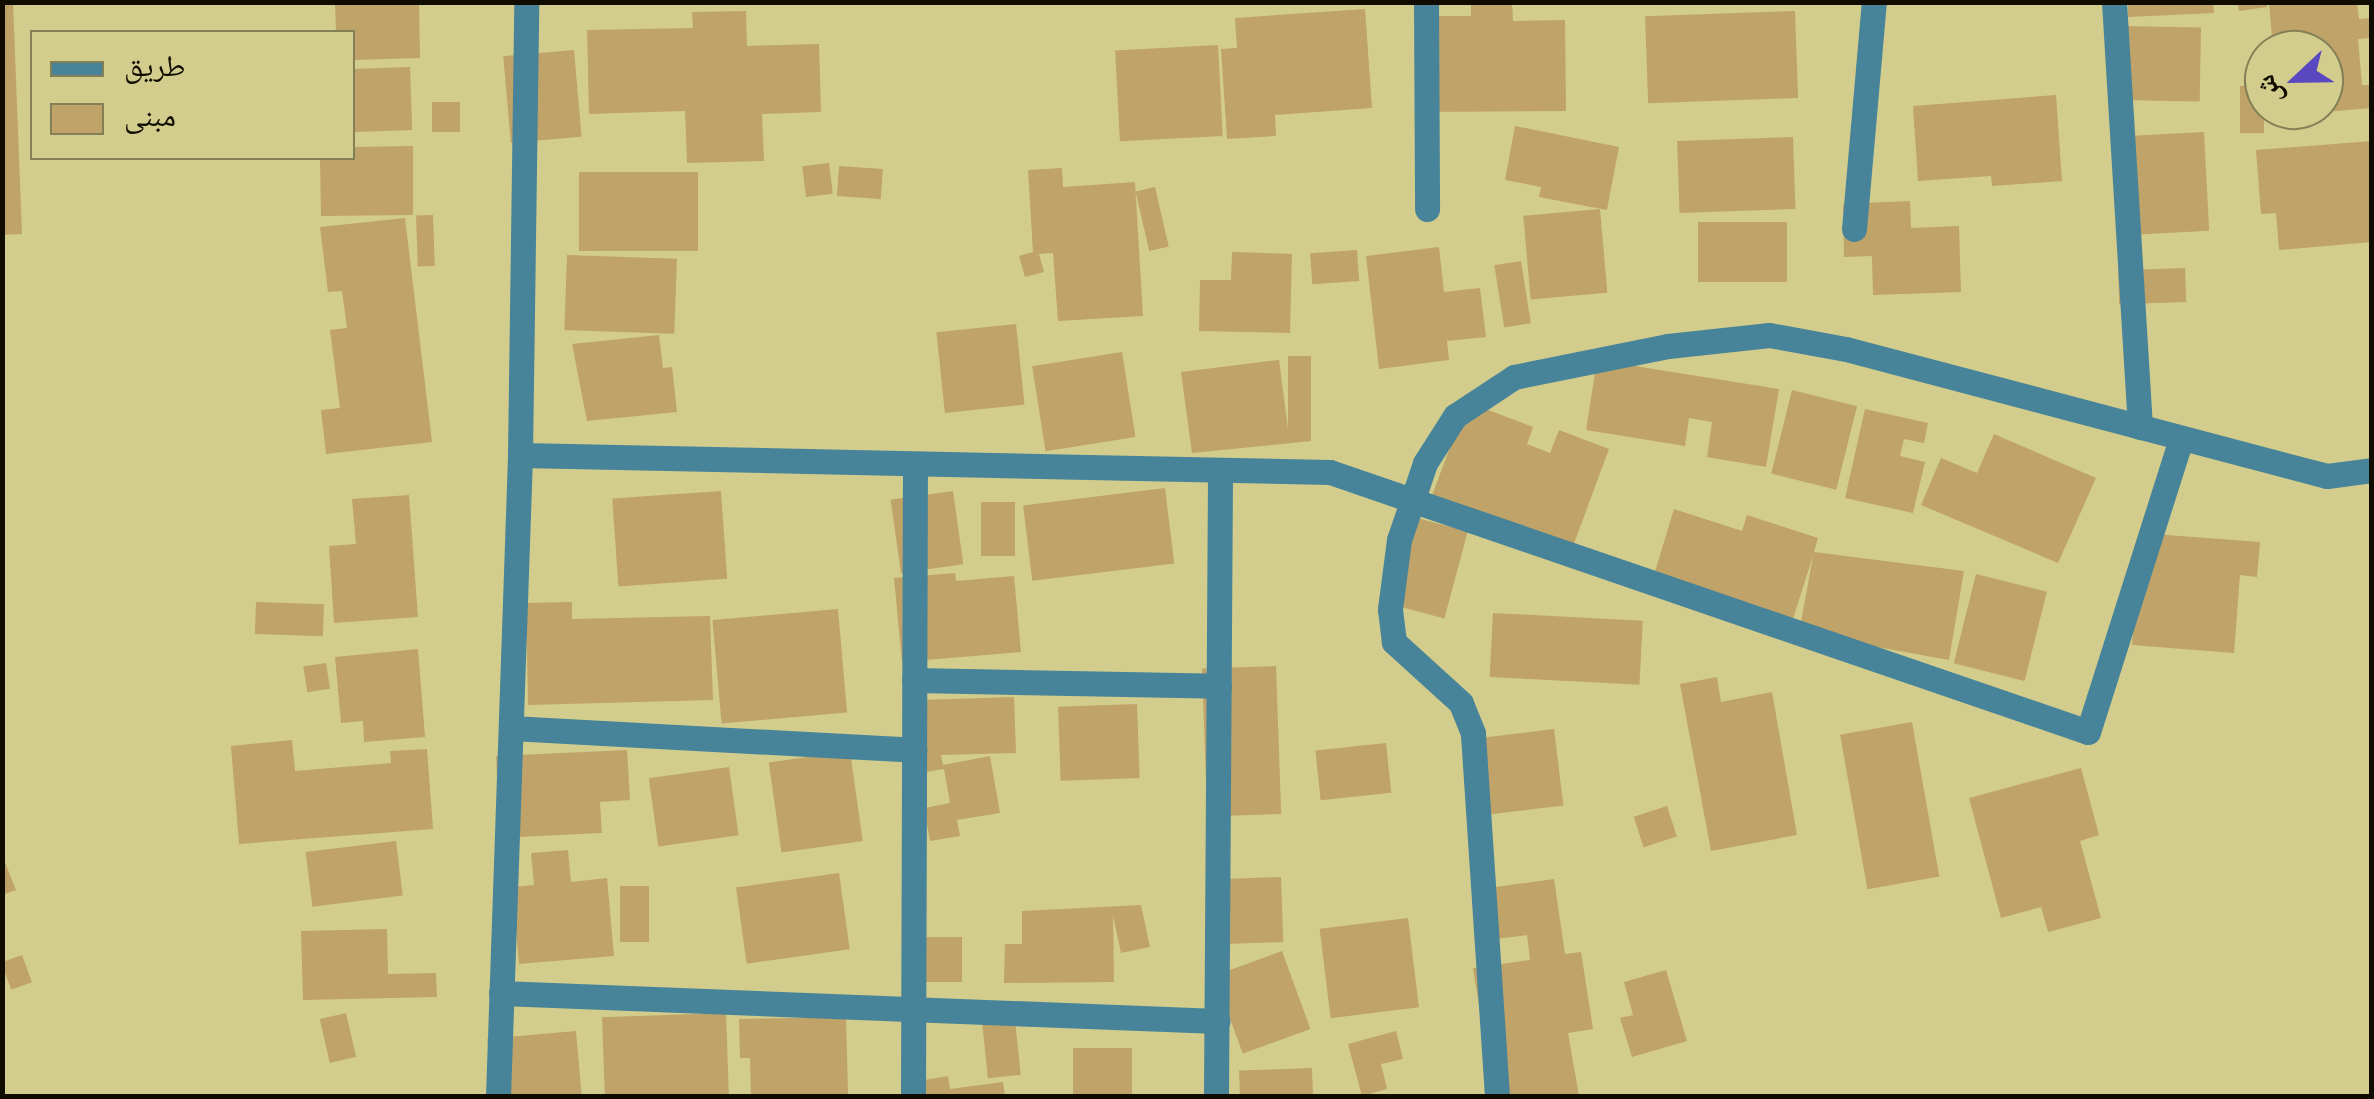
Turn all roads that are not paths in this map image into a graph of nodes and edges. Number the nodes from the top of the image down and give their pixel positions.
1 (526, 2) edge
2 (1426, 2) edge
3 (1874, 2) edge
4 (2114, 2) edge
5 (1428, 209) dead end
6 (1854, 229) dead end
7 (2140, 428) junction
8 (2181, 438) junction
9 (520, 455) junction
10 (914, 464) junction
11 (2372, 470) edge
12 (1220, 471) junction
13 (1412, 500) junction
14 (914, 680) junction
15 (1219, 686) junction
16 (511, 728) junction
17 (914, 750) junction
18 (501, 992) junction
19 (913, 1006) junction
20 (1217, 1022) junction
21 (498, 1096) edge
22 (913, 1096) edge
23 (1216, 1096) edge
24 (1498, 1096) edge

1 - 9 street
2 - 5 street
3 - 6 street
4 - 7 street
7 - 8 street
7 - 13 street
8 - 11 street
8 - 13 street
9 - 10 street
9 - 16 street
10 - 12 street
10 - 14 street
12 - 13 street
12 - 15 street
13 - 24 street
14 - 15 street
14 - 17 street
15 - 20 street
16 - 17 street
16 - 18 street
17 - 19 street
18 - 19 street
18 - 21 street
19 - 20 street
19 - 22 street
20 - 23 street

